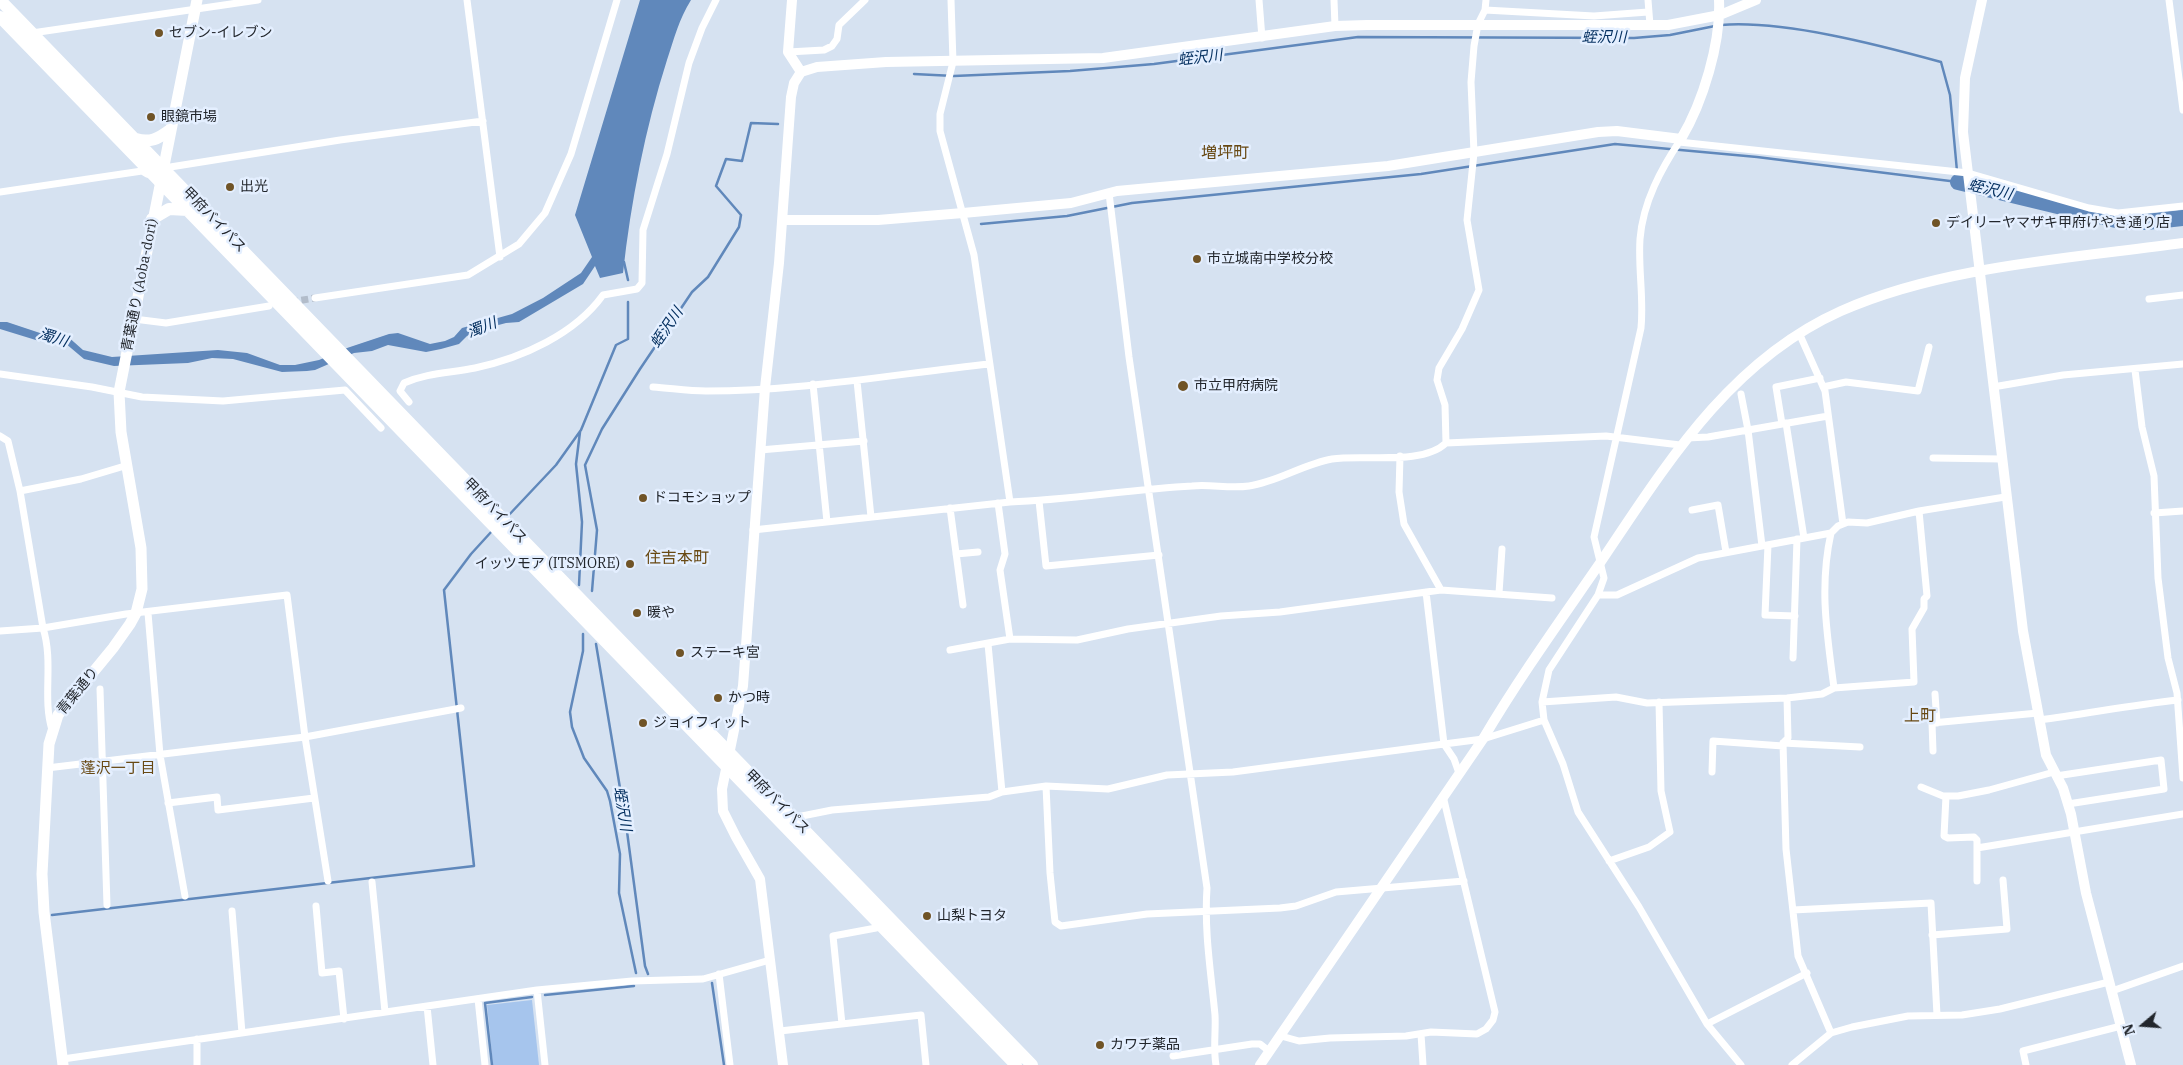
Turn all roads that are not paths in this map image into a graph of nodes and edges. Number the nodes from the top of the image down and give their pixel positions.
1 (0, 0) edge
2 (258, 0) edge
3 (467, 0) edge
4 (617, 0) edge
5 (716, 0) edge
6 (792, 0) edge
7 (865, 0) edge
8 (951, 0) edge
9 (1258, 0) edge
10 (1334, 0) edge
11 (1486, 0) edge
12 (1648, 0) edge
13 (1719, 0) edge
14 (1756, 0) edge
15 (1982, 0) edge
16 (2169, 0) edge
17 (196, 4) edge
18 (1486, 10) junction
19 (1648, 12) junction
20 (0, 17) edge
21 (1607, 20) junction
22 (1719, 22) junction
23 (1650, 25) junction
24 (1335, 26) junction
25 (1477, 27) junction
26 (32, 32) junction
27 (1262, 38) junction
28 (788, 52) junction
29 (952, 66) junction
30 (801, 72) junction
31 (2183, 110) edge
32 (483, 121) junction
33 (170, 130) junction
34 (136, 139) junction
35 (1679, 142) junction
36 (1473, 155) junction
37 (163, 168) junction
38 (1966, 174) junction
39 (160, 182) junction
40 (0, 192) edge
41 (1109, 195) junction
42 (2183, 206) edge
43 (188, 210) junction
44 (963, 213) junction
45 (152, 219) junction
46 (782, 220) junction
47 (2183, 243) edge
48 (500, 257) junction
49 (1980, 271) junction
50 (2183, 295) edge
51 (315, 298) tunnel mouth
52 (2148, 300) dead end
53 (269, 306) dead end
54 (134, 321) junction
55 (1799, 333) junction
56 (1930, 347) dead end
57 (989, 364) junction
58 (2183, 364) edge
59 (2135, 370) junction
60 (0, 374) edge
61 (1820, 378) junction
62 (857, 380) junction
63 (813, 384) junction
64 (653, 387) dead end
65 (1824, 387) junction
66 (1993, 387) junction
67 (765, 388) junction
68 (120, 390) junction
69 (1741, 394) dead end
70 (409, 402) dead end
71 (1828, 416) junction
72 (1784, 424) junction
73 (381, 428) dead end
74 (1748, 430) junction
75 (0, 436) edge
76 (1615, 438) junction
77 (864, 441) junction
78 (1684, 442) junction
79 (1446, 443) junction
80 (819, 445) junction
81 (760, 450) junction
82 (1400, 456) junction
83 (1933, 458) dead end
84 (2001, 459) junction
85 (128, 465) junction
86 (1149, 489) junction
87 (20, 492) junction
88 (469, 492) junction
89 (2005, 498) junction
90 (1039, 501) junction
91 (1010, 502) junction
92 (998, 503) junction
93 (950, 508) junction
94 (1692, 510) dead end
95 (1919, 511) junction
96 (2183, 511) edge
97 (2154, 513) junction
98 (871, 517) junction
99 (827, 522) junction
100 (1843, 524) junction
101 (753, 530) junction
102 (1831, 533) junction
103 (1801, 539) junction
104 (1765, 545) junction
105 (1502, 549) dead end
106 (978, 552) dead end
107 (1726, 552) junction
108 (956, 554) junction
109 (1159, 555) junction
110 (1601, 560) junction
111 (1441, 590) junction
112 (1426, 592) junction
113 (1499, 593) junction
114 (1598, 595) junction
115 (1552, 598) dead end
116 (963, 605) dead end
117 (148, 613) junction
118 (136, 614) junction
119 (1794, 616) junction
120 (1169, 624) junction
121 (43, 628) junction
122 (0, 631) edge
123 (1010, 639) junction
124 (988, 644) junction
125 (950, 650) dead end
126 (1793, 658) dead end
127 (1834, 688) junction
128 (100, 689) dead end
129 (1935, 694) dead end
130 (1787, 698) junction
131 (2178, 700) junction
132 (1542, 702) junction
133 (1659, 702) junction
134 (461, 708) dead end
135 (2039, 716) junction
136 (1544, 720) junction
137 (1936, 723) junction
138 (52, 730) junction
139 (305, 737) junction
140 (1482, 739) junction
141 (1444, 744) junction
142 (1783, 745) junction
143 (1860, 747) dead end
144 (1933, 751) dead end
145 (160, 755) junction
146 (728, 760) junction
147 (102, 762) junction
148 (47, 768) junction
149 (1712, 772) dead end
150 (1189, 773) junction
151 (1459, 773) junction
152 (2055, 774) junction
153 (2183, 778) edge
154 (1046, 786) junction
155 (1921, 787) dead end
156 (1002, 792) junction
157 (1443, 796) junction
158 (1946, 796) junction
159 (314, 798) junction
160 (168, 803) junction
161 (2068, 804) junction
162 (2183, 814) edge
163 (792, 818) junction
164 (2075, 832) junction
165 (1977, 848) junction
166 (1609, 861) junction
167 (1464, 880) junction
168 (2003, 880) dead end
169 (328, 881) dead end
170 (1977, 881) dead end
171 (372, 882) dead end
172 (1382, 886) junction
173 (185, 896) dead end
174 (107, 905) dead end
175 (316, 906) dead end
176 (1793, 910) junction
177 (232, 911) dead end
178 (1206, 911) junction
179 (879, 925) junction
180 (1932, 935) junction
181 (770, 960) junction
182 (2183, 966) edge
183 (1807, 973) junction
184 (719, 974) junction
185 (2110, 987) junction
186 (536, 990) junction
187 (478, 999) junction
188 (427, 1006) junction
189 (385, 1012) junction
190 (1937, 1015) junction
191 (344, 1019) junction
192 (842, 1024) junction
193 (1707, 1024) junction
194 (2121, 1026) junction
195 (780, 1031) junction
196 (242, 1033) junction
197 (1421, 1034) junction
198 (1831, 1034) junction
199 (1281, 1036) junction
200 (198, 1039) junction
201 (1214, 1050) junction
202 (1269, 1051) junction
203 (1173, 1056) dead end
204 (63, 1062) edge
205 (197, 1065) edge
206 (433, 1065) edge
207 (485, 1065) edge
208 (545, 1065) edge
209 (730, 1065) edge
210 (783, 1065) edge
211 (926, 1065) edge
212 (1016, 1065) edge
213 (1032, 1065) edge
214 (1216, 1065) edge
215 (1260, 1065) edge
216 (1423, 1065) edge
217 (1741, 1065) edge
218 (1792, 1065) edge
219 (2026, 1065) edge
220 (2131, 1065) edge

1 - 26 highway, 甲府バイパス
2 - 17 street
3 - 32 street
4 - 48 street
5 - 70 street
6 - 28 street
7 - 28 street
8 - 29 street
9 - 27 street
10 - 24 street
11 - 18 street
12 - 19 street
13 - 22 street
14 - 22 street
15 - 38 street
16 - 31 street
17 - 26 street
17 - 33 main road, 青葉通り (Aoba-dori)
18 - 21 street
18 - 25 street
19 - 21 street
19 - 23 street
20 - 39 highway, 甲府バイパス
21 - 23 street
21 - 25 street
22 - 23 street
22 - 35 street
24 - 25 street
24 - 27 street
25 - 36 street
26 - 34 highway, 甲府バイパス
27 - 29 street
28 - 30 street
29 - 30 street
29 - 44 street
30 - 46 street
32 - 37 street
32 - 48 street
33 - 34 highway
33 - 37 main road, 青葉通り (Aoba-dori)
34 - 37 highway, 甲府バイパス
35 - 36 street
35 - 38 street
35 - 76 street
36 - 41 street
36 - 79 street
37 - 39 main road, 青葉通り (Aoba-dori)
37 - 88 highway, 甲府バイパス
38 - 42 street
38 - 49 street
39 - 40 street
39 - 43 highway, 甲府バイパス
39 - 45 main road, 青葉通り (Aoba-dori)
41 - 44 street
41 - 86 street
43 - 45 highway
43 - 88 highway, 甲府バイパス
44 - 46 street
44 - 57 street
45 - 54 main road, 青葉通り (Aoba-dori)
46 - 67 street
47 - 49 street
48 - 51 street
49 - 55 street
49 - 66 street
50 - 52 street
53 - 54 street
54 - 68 main road, 青葉通り (Aoba-dori)
55 - 61 street
55 - 78 street
56 - 65 street
57 - 62 street
57 - 91 street
58 - 59 street
59 - 66 street
59 - 97 street
60 - 68 street
61 - 65 street
61 - 72 street
62 - 63 street
62 - 77 street
63 - 67 street
63 - 80 street
64 - 67 street
65 - 71 street
66 - 84 street
67 - 81 street
68 - 73 street
68 - 85 main road, 青葉通り
69 - 74 street
71 - 72 street
71 - 100 street
72 - 74 street
72 - 103 street
74 - 78 street
74 - 104 street
75 - 87 street
76 - 78 street
76 - 79 street
76 - 110 street
77 - 80 street
77 - 98 street
78 - 110 street
79 - 82 street
80 - 81 street
80 - 99 street
81 - 101 street
82 - 86 street
82 - 111 street
83 - 84 street
84 - 89 street
85 - 87 street
85 - 118 main road, 青葉通り
86 - 90 street
86 - 109 street
87 - 121 street
88 - 146 highway, 甲府バイパス
89 - 95 street
89 - 135 street
90 - 91 street
90 - 109 street
91 - 92 street
92 - 93 street
92 - 123 street
93 - 98 street
93 - 108 street
94 - 107 street
95 - 100 street
95 - 127 street
96 - 97 street
97 - 131 street
98 - 99 street
99 - 101 street
100 - 102 street
101 - 146 street
102 - 103 street
102 - 127 street
103 - 104 street
103 - 119 street
104 - 107 street
104 - 119 street
105 - 113 street
106 - 108 street
107 - 114 street
108 - 116 street
109 - 120 street
110 - 114 street
110 - 140 street
111 - 112 street
111 - 113 street
112 - 120 street
112 - 141 street
113 - 115 street
114 - 132 street
117 - 118 street
117 - 139 street
117 - 145 street
118 - 121 street
118 - 138 main road, 青葉通り
119 - 126 street
120 - 123 street
120 - 150 street
121 - 122 street
121 - 138 street
123 - 124 street
124 - 125 street
124 - 156 street
127 - 130 street
128 - 147 street
129 - 137 street
130 - 133 street
130 - 142 street
131 - 135 street
131 - 153 street
132 - 133 street
132 - 136 street
133 - 166 street
134 - 139 street
135 - 137 street
135 - 152 street
136 - 140 street
136 - 166 street
137 - 144 street
138 - 148 main road, 青葉通り
139 - 145 street
139 - 159 street
140 - 141 street
140 - 151 street
141 - 150 street
141 - 151 street
142 - 143 street
142 - 149 street
142 - 176 street
145 - 147 street
145 - 160 street
146 - 163 highway, 甲府バイパス
146 - 179 highway, 甲府バイパス
146 - 181 street
147 - 148 street
147 - 174 street
148 - 204 main road, 青葉通り
150 - 154 street
150 - 178 street
151 - 157 street
152 - 158 street
152 - 161 street
152 - 161 street
154 - 156 street
154 - 178 street
155 - 158 street
156 - 163 street
157 - 167 street
157 - 172 street
158 - 165 street
159 - 160 street
159 - 169 street
160 - 173 street
161 - 164 street
162 - 164 street
163 - 213 highway, 甲府バイパス
164 - 165 street
164 - 185 street
165 - 170 street
166 - 193 street
167 - 172 street
167 - 197 street
168 - 180 street
171 - 189 street
172 - 178 street
172 - 199 street
175 - 191 street
176 - 180 street
176 - 183 street
177 - 196 street
178 - 201 street
179 - 192 street
179 - 212 highway, 甲府バイパス
180 - 190 street
181 - 184 street
181 - 195 street
182 - 185 street
183 - 193 street
183 - 198 street
184 - 186 street
184 - 209 street
185 - 190 street
185 - 194 street
186 - 187 street
186 - 208 street
187 - 188 street
187 - 207 street
188 - 189 street
188 - 206 street
189 - 191 street
190 - 198 street
191 - 196 street
192 - 195 street
192 - 211 street
193 - 217 street
194 - 219 street
194 - 220 street
195 - 210 street
196 - 200 street
197 - 199 street
197 - 216 street
198 - 218 street
199 - 202 street
200 - 204 street
200 - 205 street
201 - 202 street
201 - 203 street
201 - 214 street
202 - 215 street

